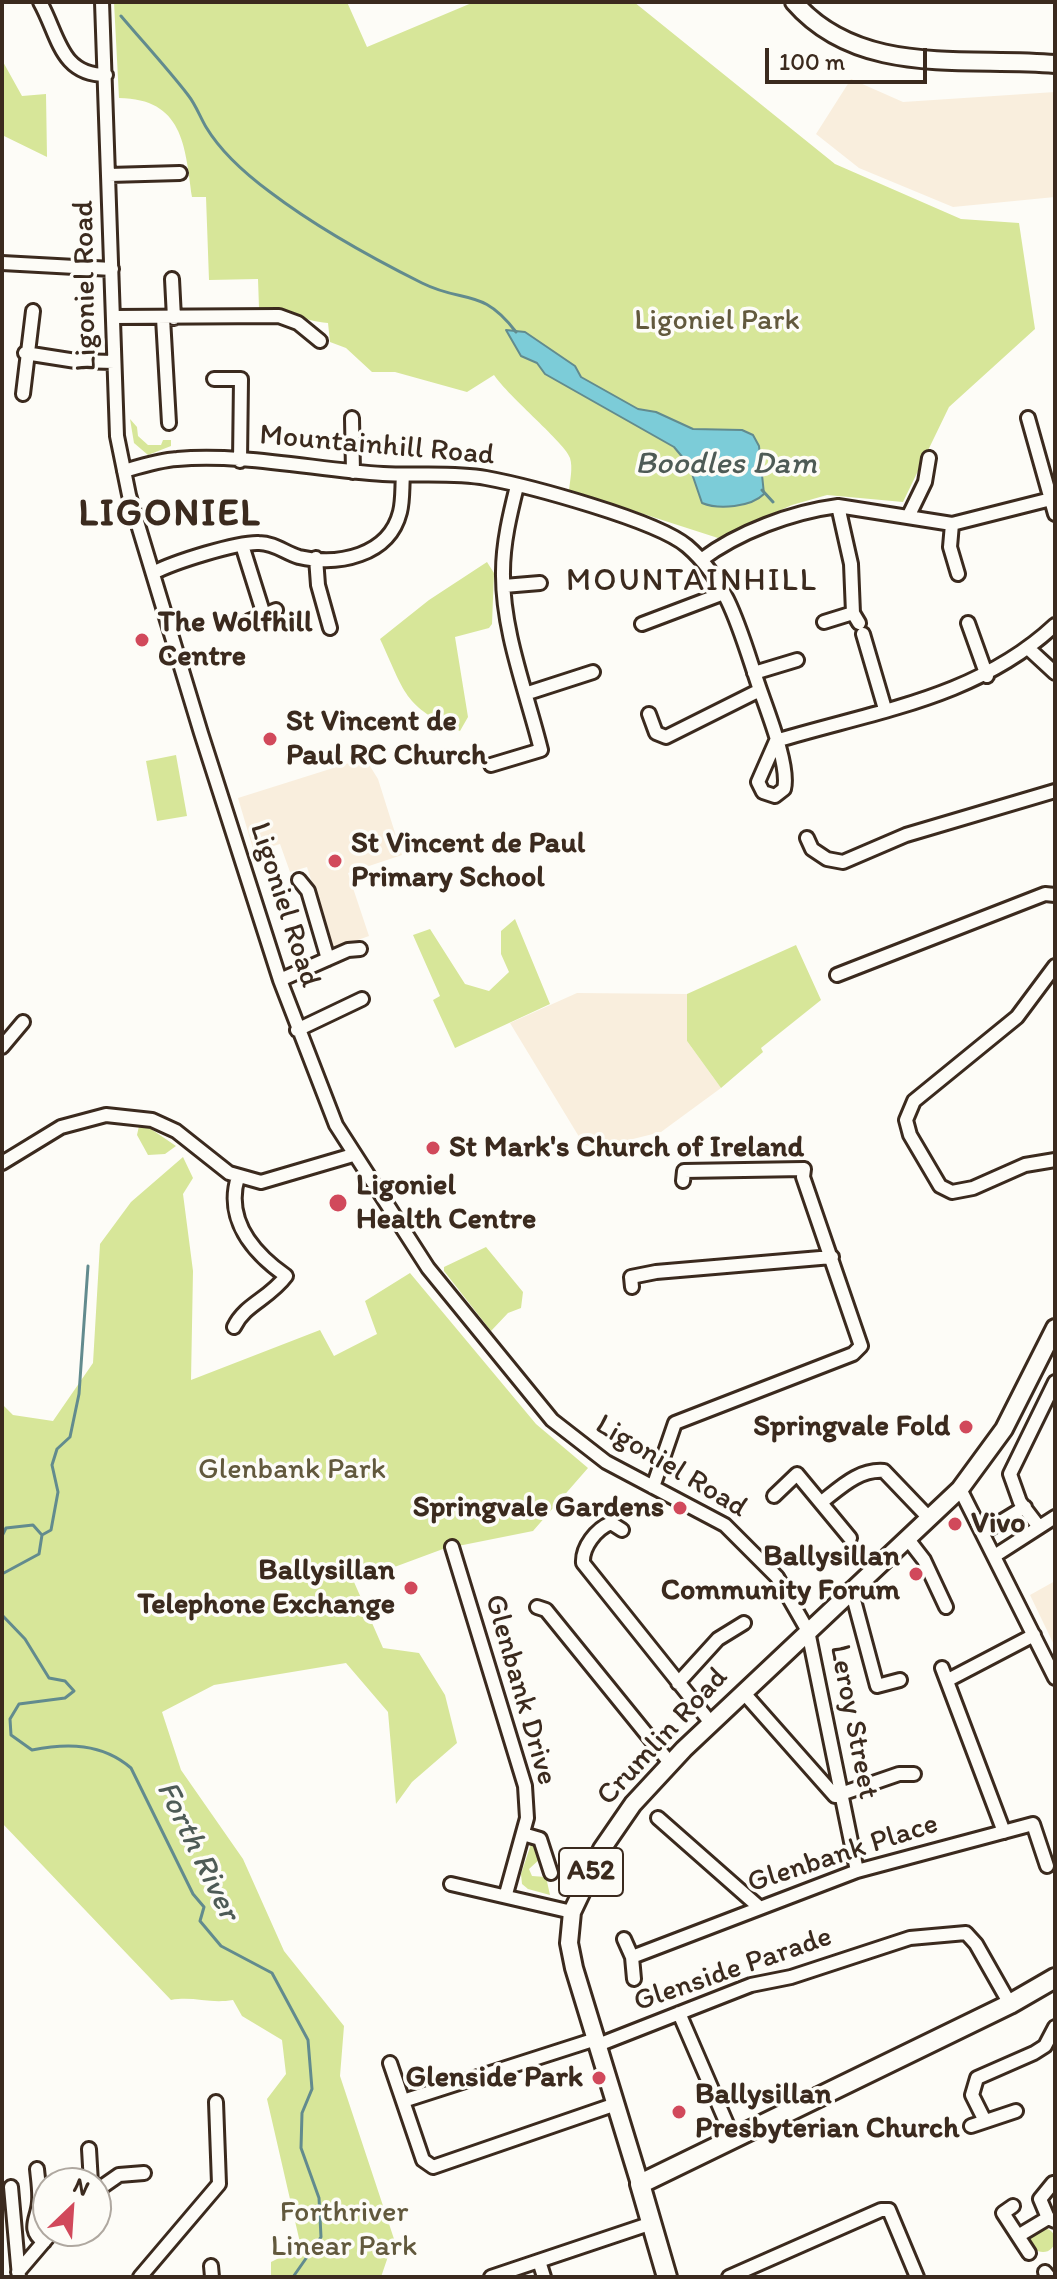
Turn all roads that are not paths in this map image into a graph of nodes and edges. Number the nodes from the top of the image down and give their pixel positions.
1 (40, 2) edge
2 (102, 2) edge
3 (794, 2) edge
4 (1055, 64) edge
5 (106, 75) junction
6 (180, 173) dead end
7 (109, 175) junction
8 (2, 263) edge
9 (112, 269) junction
10 (172, 279) dead end
11 (33, 311) dead end
12 (113, 317) junction
13 (168, 318) junction
14 (320, 341) dead end
15 (25, 353) junction
16 (114, 362) junction
17 (214, 379) dead end
18 (23, 394) dead end
19 (352, 418) dead end
20 (1028, 418) dead end
21 (169, 423) dead end
22 (929, 458) dead end
23 (240, 461) junction
24 (124, 471) junction
25 (353, 472) junction
26 (403, 475) junction
27 (517, 486) junction
28 (1051, 499) junction
29 (838, 506) junction
30 (1055, 514) edge
31 (909, 515) junction
32 (952, 524) junction
33 (242, 545) junction
34 (316, 558) junction
35 (701, 560) junction
36 (153, 573) junction
37 (958, 574) dead end
38 (540, 583) dead end
39 (504, 586) junction
40 (724, 593) junction
41 (249, 621) dead end
42 (824, 622) dead end
43 (858, 623) junction
44 (968, 623) dead end
45 (642, 624) dead end
46 (1055, 625) edge
47 (330, 628) dead end
48 (1029, 649) junction
49 (797, 660) dead end
50 (593, 672) dead end
51 (754, 673) junction
52 (1055, 673) edge
53 (987, 676) junction
54 (760, 690) junction
55 (528, 693) junction
56 (885, 709) junction
57 (649, 714) dead end
58 (491, 765) dead end
59 (1055, 791) edge
60 (807, 838) dead end
61 (299, 880) dead end
62 (1055, 895) edge
63 (360, 949) dead end
64 (328, 959) junction
65 (1055, 966) edge
66 (837, 975) dead end
67 (280, 980) junction
68 (362, 999) dead end
69 (23, 1022) dead end
70 (297, 1030) junction
71 (7, 1031) edge
72 (2, 1047) edge
73 (353, 1155) junction
74 (1055, 1160) edge
75 (2, 1163) edge
76 (238, 1177) junction
77 (683, 1181) dead end
78 (832, 1257) junction
79 (632, 1287) dead end
80 (234, 1327) dead end
81 (1055, 1328) edge
82 (1055, 1382) edge
83 (653, 1487) junction
84 (960, 1489) junction
85 (774, 1496) dead end
86 (823, 1501) junction
87 (1025, 1507) junction
88 (1055, 1517) edge
89 (929, 1518) junction
90 (1039, 1527) junction
91 (622, 1530) dead end
92 (984, 1532) junction
93 (850, 1538) dead end
94 (907, 1538) junction
95 (452, 1547) dead end
96 (996, 1555) junction
97 (583, 1563) junction
98 (569, 1566) dead end
99 (851, 1589) junction
100 (537, 1607) dead end
101 (946, 1607) dead end
102 (744, 1623) dead end
103 (808, 1631) junction
104 (1034, 1635) junction
105 (1055, 1678) edge
106 (900, 1680) dead end
107 (678, 1683) junction
108 (743, 1692) junction
109 (711, 1723) junction
110 (670, 1763) junction
111 (914, 1774) dead end
112 (842, 1794) junction
113 (658, 1818) dead end
114 (1004, 1832) junction
115 (523, 1834) junction
116 (1047, 1866) dead end
117 (857, 1871) junction
118 (535, 1874) dead end
119 (451, 1884) dead end
120 (506, 1894) junction
121 (759, 1907) junction
122 (572, 1912) junction
123 (624, 1939) dead end
124 (632, 1957) junction
125 (634, 1979) dead end
126 (1053, 1983) edge
127 (1010, 2004) junction
128 (679, 2013) junction
129 (1055, 2027) edge
130 (597, 2042) junction
131 (390, 2063) dead end
132 (403, 2101) junction
133 (216, 2102) dead end
134 (616, 2104) junction
135 (1016, 2111) dead end
136 (985, 2121) junction
137 (971, 2126) dead end
138 (733, 2138) junction
139 (89, 2149) dead end
140 (90, 2167) edge
141 (144, 2173) dead end
142 (112, 2180) edge
143 (1053, 2183) edge
144 (640, 2184) junction
145 (11, 2187) dead end
146 (1013, 2206) dead end
147 (1051, 2220) edge
148 (652, 2223) junction
149 (1018, 2236) junction
150 (40, 2247) edge
151 (1029, 2253) dead end
152 (539, 2261) junction
153 (19, 2275) edge
154 (140, 2277) edge
155 (491, 2277) edge
156 (544, 2277) edge
157 (667, 2277) edge
158 (729, 2277) edge
159 (917, 2277) edge

1 - 5 street
2 - 5 street, Ligoniel Road
3 - 4 main road
5 - 7 street, Ligoniel Road
6 - 7 street
7 - 9 street, Ligoniel Road
8 - 9 street
9 - 12 street, Ligoniel Road
10 - 13 street
11 - 15 street
12 - 13 street
12 - 16 street, Ligoniel Road
13 - 14 street
13 - 21 street
15 - 16 street
15 - 18 street
16 - 24 street, Ligoniel Road
17 - 23 street
19 - 25 street
20 - 28 street
22 - 31 street
23 - 24 street, Mountainhill Road
23 - 25 street, Mountainhill Road
24 - 36 street, Ligoniel Road
25 - 26 street, Mountainhill Road
26 - 27 street, Mountainhill Road
26 - 34 street
27 - 35 street, Mountainhill Road
27 - 39 street
28 - 30 street
28 - 32 street
29 - 31 street
29 - 35 street
29 - 43 street
31 - 32 street
32 - 37 street
33 - 34 street
33 - 36 street
33 - 41 street
34 - 47 street
35 - 40 street, Mountainhill Road
36 - 67 street, Ligoniel Road
38 - 39 street
39 - 55 street
40 - 45 street
40 - 51 street, Mountainhill Road
42 - 43 street
43 - 56 street
44 - 53 street
46 - 48 street
48 - 52 street
48 - 53 street
49 - 51 street
50 - 55 street
51 - 54 street, Mountainhill Road
53 - 56 street
54 - 56 street, Mountainhill Road
54 - 57 street
55 - 58 street
59 - 60 street
61 - 64 street
62 - 66 street
63 - 64 street
64 - 67 street
65 - 74 street
67 - 70 street, Ligoniel Road
68 - 70 street
69 - 71 street
70 - 73 street, Ligoniel Road
71 - 72 street
73 - 76 street
73 - 83 street, Ligoniel Road
75 - 76 street
76 - 80 street
77 - 78 street
78 - 79 street
78 - 83 street
81 - 84 main road, Crumlin Road / A52
82 - 87 street
83 - 103 street, Ligoniel Road
84 - 89 main road, Crumlin Road / A52
84 - 92 street
85 - 86 street
86 - 89 street
86 - 93 street
87 - 90 street
87 - 92 street
88 - 90 street
89 - 94 main road, Crumlin Road / A52
90 - 96 street
91 - 97 street
92 - 96 street
94 - 99 main road, Crumlin Road / A52
94 - 101 street
95 - 115 street, Glenbank Drive
96 - 104 street
97 - 98 street
97 - 107 street
99 - 103 main road, Crumlin Road / A52
99 - 106 street
100 - 110 street
102 - 107 street
103 - 108 main road, Crumlin Road / A52
103 - 112 street, Leroy Street
104 - 105 street
104 - 114 street
107 - 109 street
108 - 109 main road, Crumlin Road / A52
108 - 112 street
109 - 110 main road, Crumlin Road / A52
110 - 122 main road, Crumlin Road / A52
111 - 112 street
112 - 117 street, Leroy Street
113 - 121 street
114 - 116 street, Glenbank Place
114 - 117 street, Glenbank Place
115 - 118 street
115 - 120 street, Glenbank Drive
117 - 121 street, Glenbank Place
119 - 120 street
120 - 122 street
121 - 124 street, Glenbank Place
122 - 130 main road, Crumlin Road / A52
123 - 124 street
124 - 125 street
126 - 127 highway
127 - 128 street, Glenside Parade
127 - 138 highway
128 - 130 street, Glenside Parade
128 - 138 street
129 - 136 street
130 - 132 street
130 - 134 main road, Crumlin Road / A52
131 - 132 street
132 - 134 street
133 - 154 street
134 - 144 main road, Crumlin Road / A52
135 - 136 street
136 - 137 street
138 - 144 highway
139 - 140 street
141 - 142 street
143 - 147 street
144 - 148 highway, Crumlin Road
145 - 153 street
146 - 149 street
147 - 149 street
148 - 152 street
148 - 157 highway, Crumlin Road
149 - 151 street
150 - 153 street
152 - 155 street
152 - 156 street
158 - 159 street

